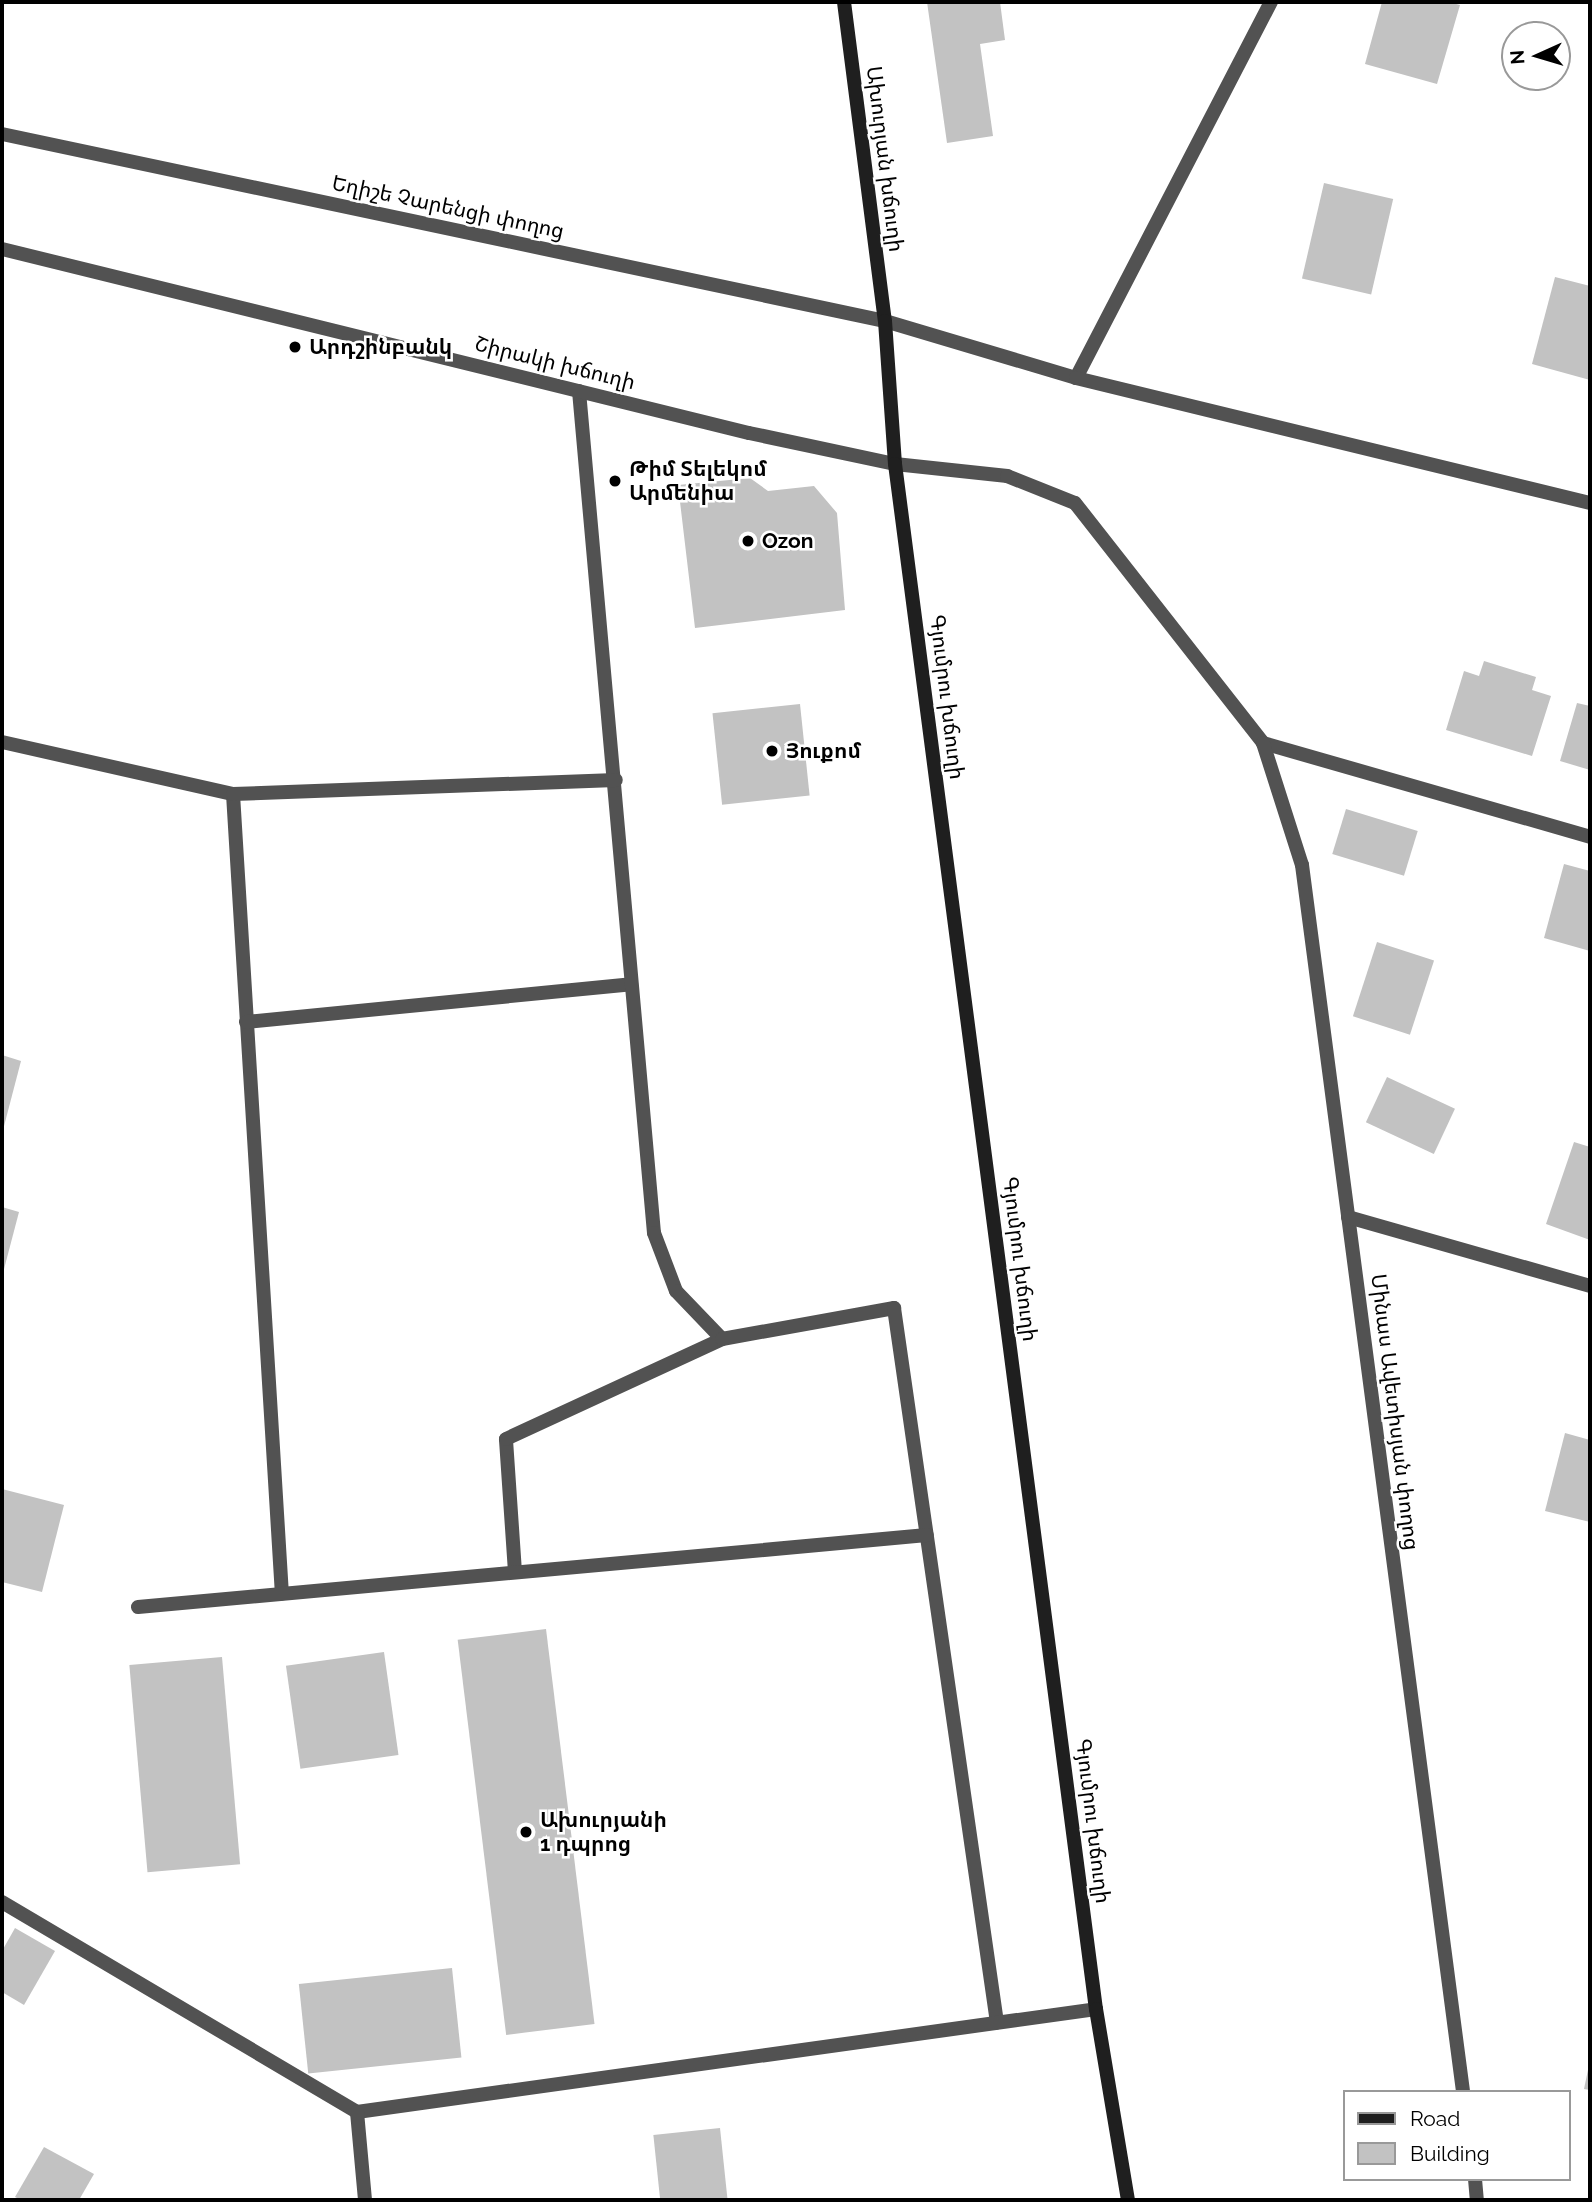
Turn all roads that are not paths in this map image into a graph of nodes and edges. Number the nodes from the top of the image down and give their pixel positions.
1 (844, 2) edge
2 (1271, 2) edge
3 (2, 134) edge
4 (2, 249) edge
5 (885, 321) junction
6 (1076, 378) junction
7 (579, 391) junction
8 (895, 464) junction
9 (1590, 503) edge
10 (2, 742) edge
11 (1263, 743) junction
12 (615, 780) junction
13 (233, 794) junction
14 (1590, 836) edge
15 (631, 984) junction
16 (247, 1022) junction
17 (1348, 1217) junction
18 (1590, 1286) edge
19 (722, 1339) junction
20 (927, 1535) junction
21 (515, 1572) junction
22 (282, 1594) junction
23 (138, 1607) dead end
24 (2, 1902) edge
25 (1096, 2009) junction
26 (997, 2023) junction
27 (1463, 2090) edge
28 (357, 2112) junction
29 (1475, 2181) edge
30 (365, 2200) edge
31 (1128, 2200) edge
32 (1477, 2200) edge

1 - 5 main road, Ախուրյան խճուղի
2 - 6 street
3 - 5 street, Եղիշե Չարենցի փողոց
4 - 7 street, Շիրակի խճուղի
5 - 6 street, Եղիշե Չարենցի փողոց
5 - 8 main road, Գյումրու խճուղի
6 - 9 street, Եղիշե Չարենցի փողոց
7 - 8 street, Շիրակի խճուղի
7 - 12 street
8 - 11 street, Շիրակի խճուղի
8 - 25 main road, Գյումրու խճուղի
10 - 13 street
11 - 14 street
11 - 17 street, Մինաս Ավետիսյան փողոց
12 - 13 street
12 - 15 street
13 - 16 street
15 - 16 street
15 - 19 street
16 - 22 street
17 - 18 street
17 - 27 street, Մինաս Ավետիսյան փողոց
19 - 20 street
19 - 21 street
20 - 21 street
20 - 26 street
21 - 22 street
22 - 23 street
24 - 28 street
25 - 26 street
25 - 31 main road, Գյումրու խճուղի
26 - 28 street
28 - 30 street
29 - 32 street

